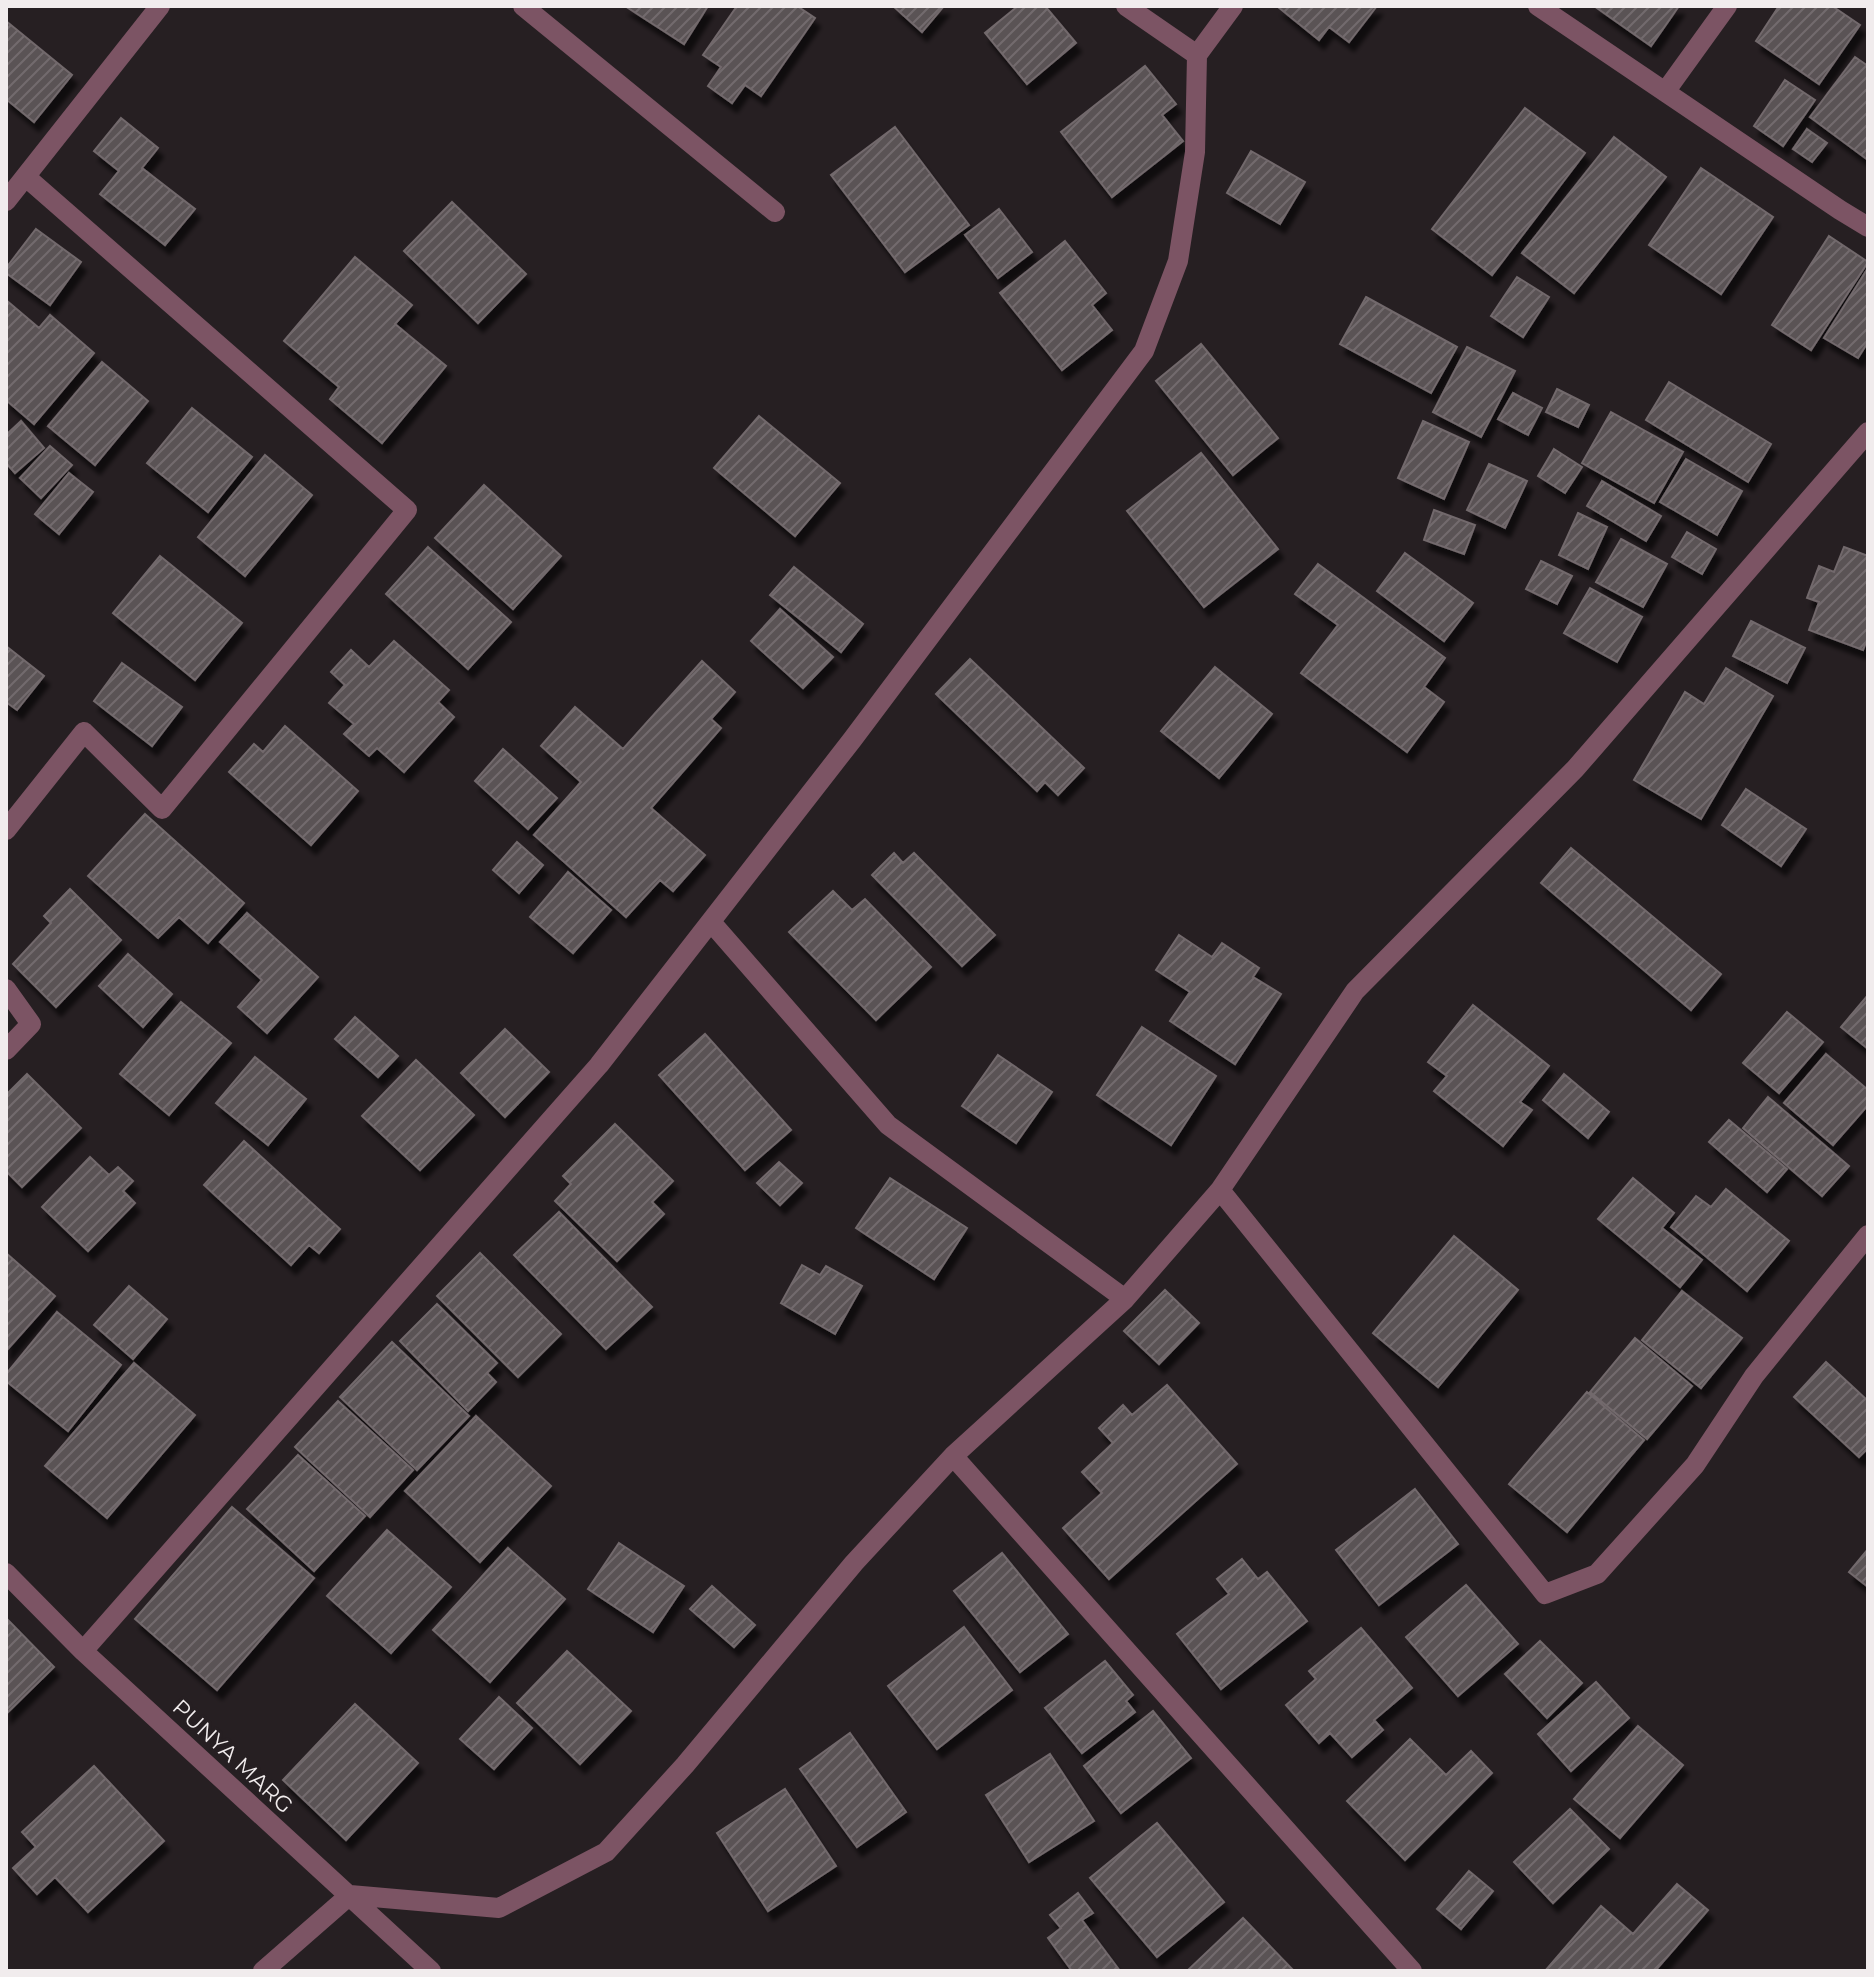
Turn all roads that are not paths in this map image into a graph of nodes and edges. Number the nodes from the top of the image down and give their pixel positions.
1 (160, 6) edge
2 (523, 6) edge
3 (1126, 6) edge
4 (1233, 6) edge
5 (1538, 6) edge
6 (1727, 6) edge
7 (1197, 55) junction
8 (1665, 92) junction
9 (26, 177) junction
10 (6, 201) edge
11 (775, 212) dead end
12 (1868, 227) edge
13 (1868, 432) edge
14 (6, 830) edge
15 (711, 922) junction
16 (6, 989) edge
17 (6, 1050) edge
18 (1220, 1190) junction
19 (1868, 1235) edge
20 (1125, 1299) junction
21 (953, 1456) junction
22 (6, 1573) edge
23 (83, 1651) junction
24 (350, 1895) junction
25 (263, 1971) edge
26 (431, 1971) edge
27 (1412, 1971) edge

1 - 9 street
2 - 11 street
3 - 7 street
4 - 7 street
5 - 8 street
6 - 8 street
7 - 15 street
8 - 12 street
9 - 10 street
9 - 14 street
13 - 18 street
15 - 20 street
15 - 23 street
16 - 17 street
18 - 19 street
18 - 20 street
20 - 21 street
21 - 24 street
21 - 27 street
22 - 23 street, PUNYA MARG
23 - 24 street, PUNYA MARG
24 - 25 street
24 - 26 street, PUNYA MARG

